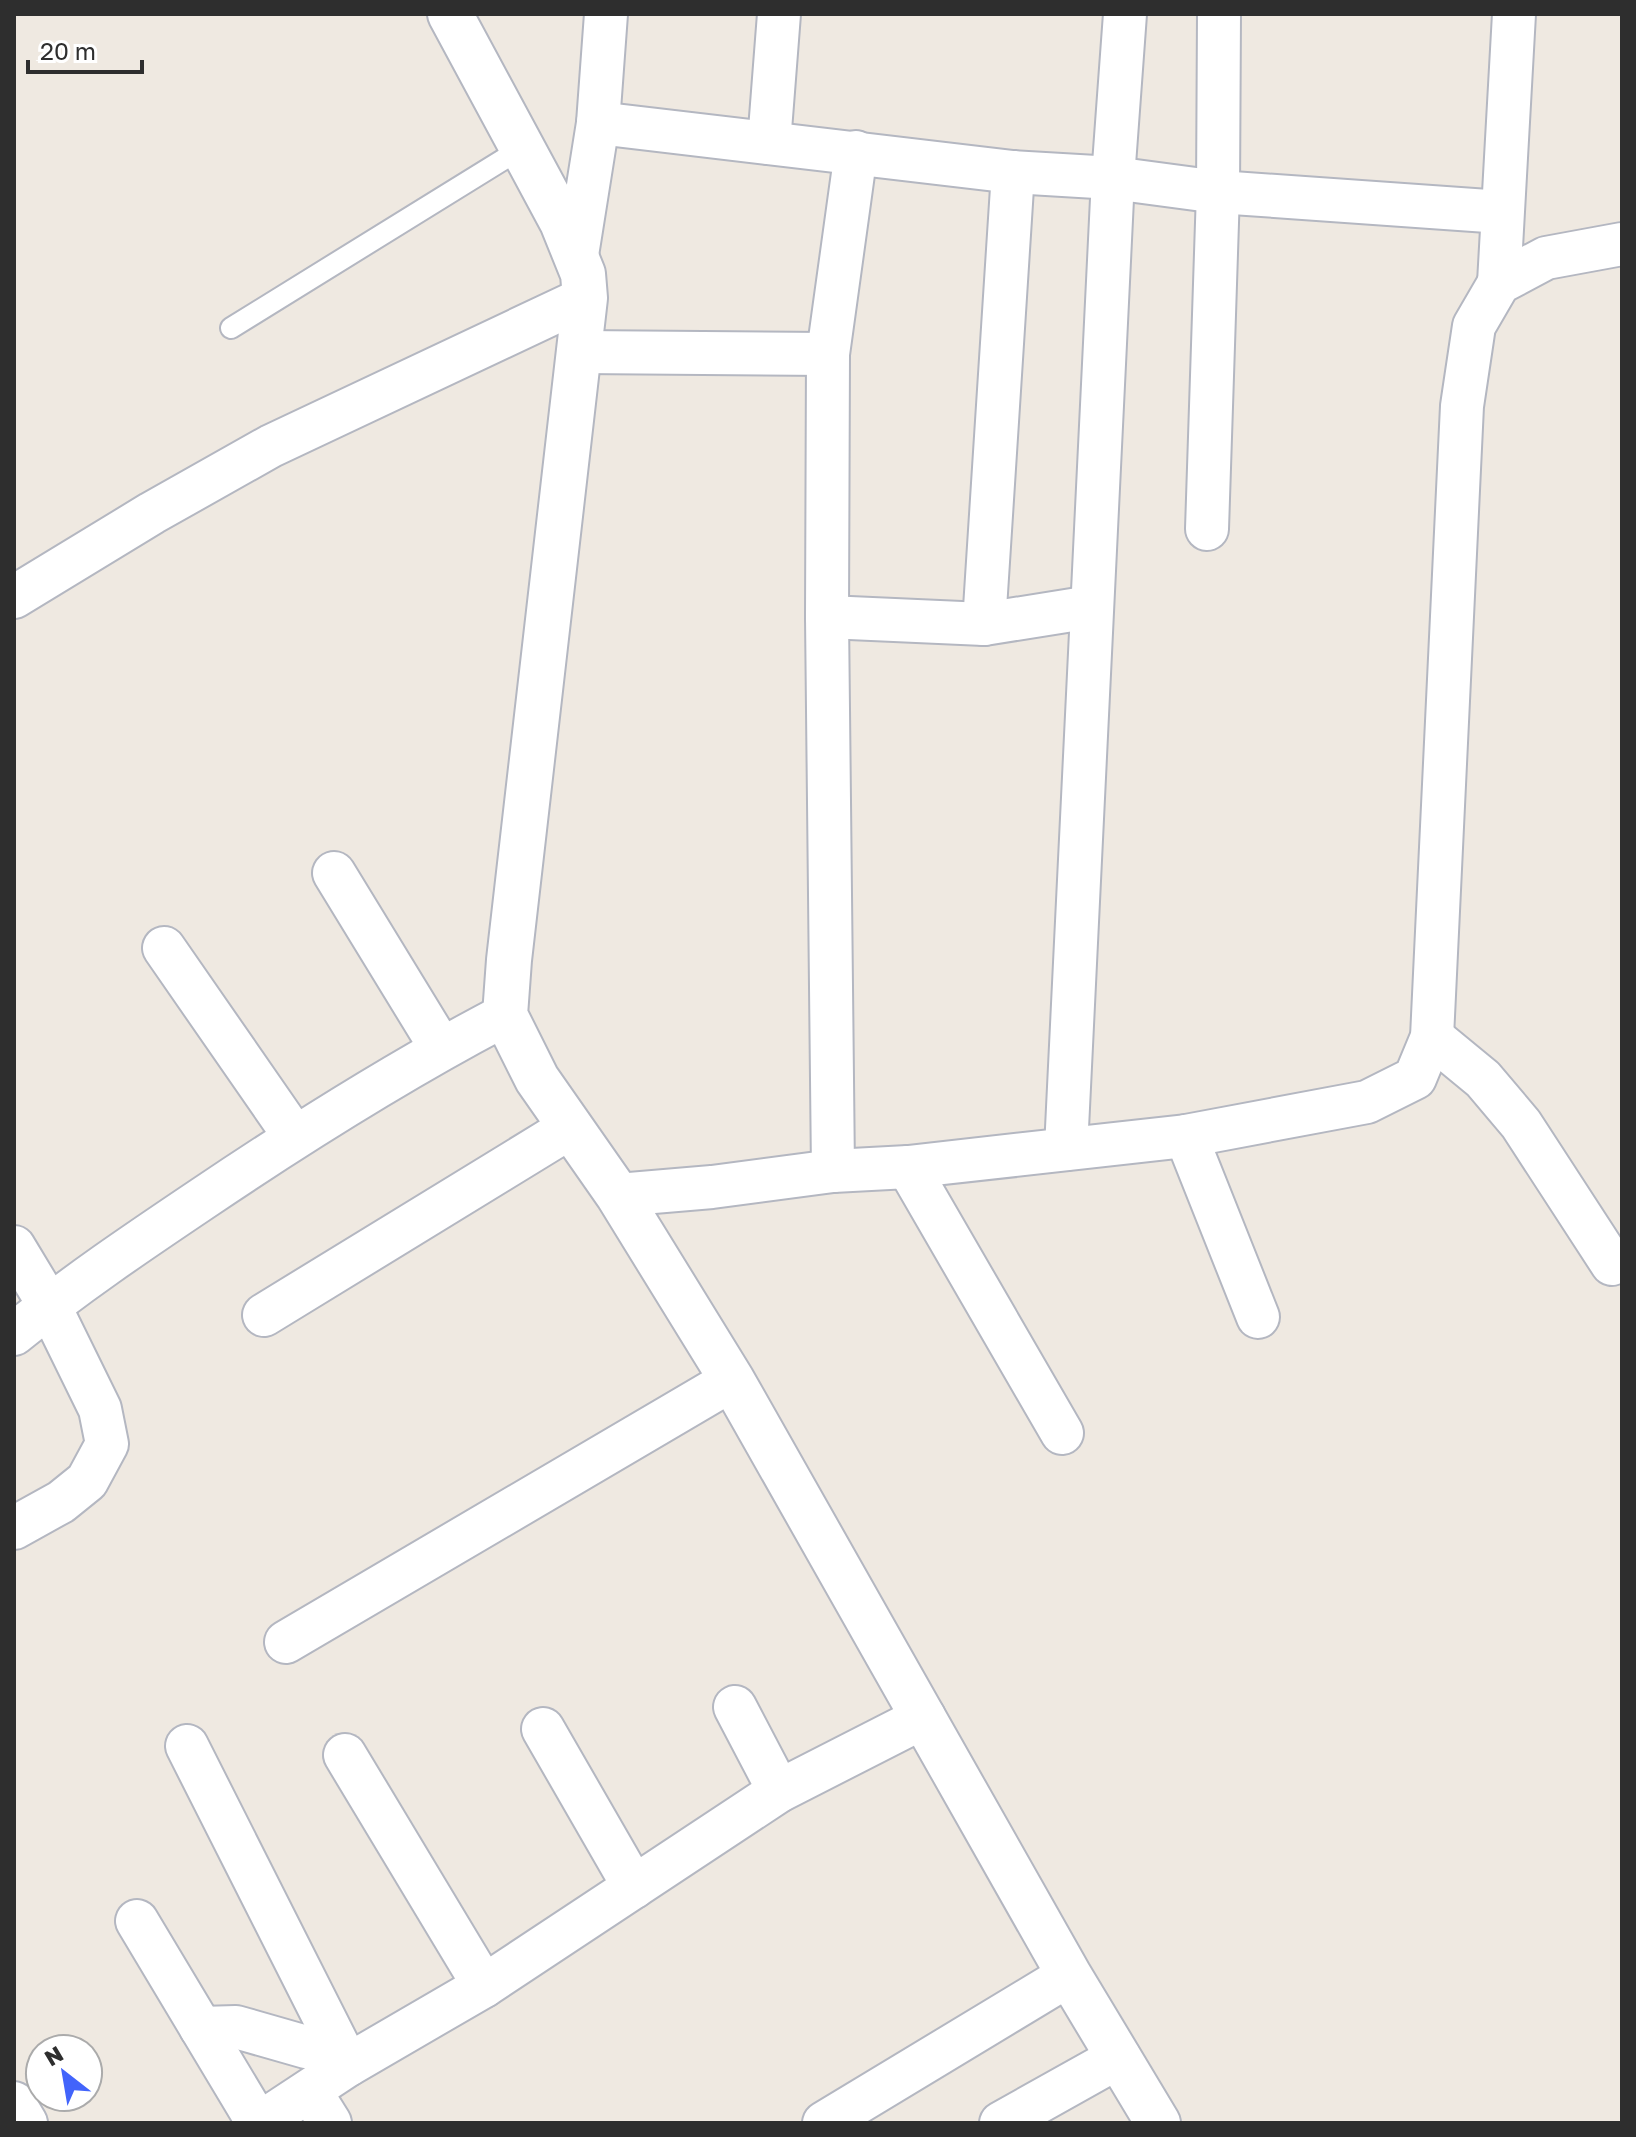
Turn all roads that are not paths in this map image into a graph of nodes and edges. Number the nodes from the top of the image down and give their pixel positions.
1 (450, 14) edge
2 (606, 14) edge
3 (779, 14) edge
4 (1125, 14) edge
5 (1219, 14) edge
6 (1514, 14) edge
7 (598, 123) junction
8 (769, 143) junction
9 (522, 148) junction
10 (856, 152) junction
11 (1013, 172) junction
12 (1113, 178) junction
13 (1218, 192) junction
14 (1502, 212) junction
15 (1622, 244) edge
16 (577, 255) junction
17 (1499, 283) junction
18 (585, 298) junction
19 (231, 328) dead end
20 (580, 352) junction
21 (828, 354) junction
22 (1207, 529) dead end
23 (14, 597) edge
24 (1091, 607) junction
25 (827, 617) junction
26 (984, 624) junction
27 (334, 873) dead end
28 (164, 948) dead end
29 (505, 1015) junction
30 (1432, 1037) junction
31 (441, 1048) junction
32 (571, 1127) junction
33 (1186, 1136) junction
34 (295, 1137) junction
35 (1066, 1149) junction
36 (908, 1167) junction
37 (833, 1171) junction
38 (618, 1195) junction
39 (14, 1247) edge
40 (1612, 1264) dead end
41 (49, 1305) junction
42 (264, 1315) dead end
43 (1258, 1317) dead end
44 (14, 1334) edge
45 (732, 1380) junction
46 (1062, 1433) dead end
47 (14, 1528) edge
48 (286, 1642) dead end
49 (735, 1707) dead end
50 (924, 1717) junction
51 (543, 1729) dead end
52 (187, 1746) dead end
53 (345, 1755) dead end
54 (779, 1791) junction
55 (634, 1887) junction
56 (137, 1921) dead end
57 (1069, 1975) junction
58 (484, 1986) junction
59 (201, 2028) junction
60 (1119, 2057) junction
61 (345, 2059) junction
62 (14, 2103) edge
63 (320, 2107) edge
64 (26, 2123) edge
65 (259, 2123) edge
66 (824, 2123) edge
67 (1001, 2123) edge
68 (1158, 2123) edge

1 - 9 street
2 - 7 street
3 - 8 street
4 - 12 street
5 - 13 street
6 - 14 street
7 - 8 street
7 - 16 street
8 - 10 street
9 - 16 street
9 - 19 lane
10 - 11 street
10 - 21 street
11 - 12 street
11 - 26 street
12 - 13 street
12 - 24 street
13 - 14 street
13 - 22 street
14 - 17 street
15 - 17 street
16 - 18 street
17 - 30 street
18 - 20 street
18 - 23 street
20 - 21 street
20 - 29 street
21 - 25 street
24 - 26 street
24 - 35 street
25 - 26 street
25 - 37 street
27 - 31 street
28 - 34 street
29 - 31 street
29 - 32 street
30 - 33 street
30 - 40 street
31 - 34 street
32 - 38 street
32 - 42 street
33 - 35 street
33 - 43 street
34 - 41 street
35 - 36 street
36 - 37 street
36 - 46 street
37 - 38 street
38 - 45 street
39 - 41 street
41 - 44 street
41 - 47 street
45 - 48 street
45 - 50 street
49 - 54 street
50 - 54 street
50 - 57 street
51 - 55 street
52 - 61 street
53 - 58 street
54 - 55 street
55 - 58 street
56 - 59 street
57 - 60 street
57 - 66 street
58 - 61 street
59 - 61 street
59 - 65 street
60 - 67 street
60 - 68 street
61 - 63 street
62 - 64 street
63 - 65 street

